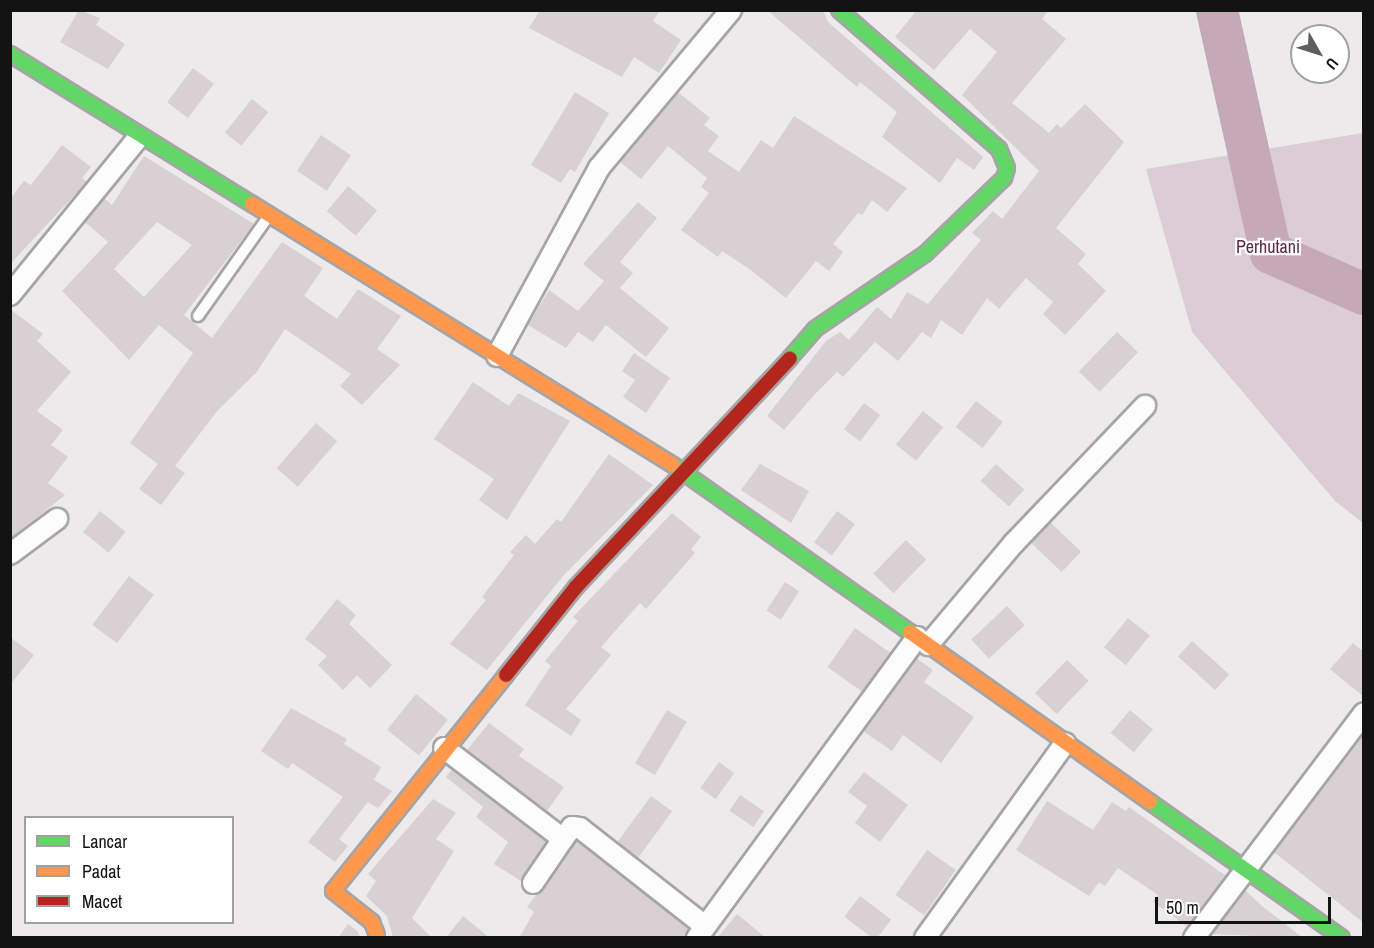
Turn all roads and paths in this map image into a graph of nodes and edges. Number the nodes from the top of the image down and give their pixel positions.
1 (731, 10) edge
2 (839, 10) edge
3 (10, 54) edge
4 (138, 138) junction
5 (270, 214) junction
6 (10, 296) edge
7 (198, 316) dead end
8 (497, 356) junction
9 (1145, 406) dead end
10 (687, 474) junction
11 (57, 519) dead end
12 (10, 554) edge
13 (922, 641) junction
14 (1364, 714) edge
15 (1065, 744) junction
16 (444, 748) junction
17 (563, 838) junction
18 (1242, 870) junction
19 (533, 883) dead end
20 (701, 932) edge
21 (377, 935) dead end
22 (925, 938) edge
23 (1194, 938) edge
24 (1342, 938) edge

1 - 8 street
2 - 10 street
3 - 4 street
4 - 5 street
4 - 6 street
5 - 7 lane
5 - 8 street
8 - 10 street
9 - 13 street
10 - 13 street
10 - 16 street
11 - 12 street
13 - 15 street
13 - 20 street
14 - 18 street
15 - 18 street
15 - 22 street
16 - 17 street
16 - 21 street
17 - 19 street
17 - 20 street
18 - 23 street
18 - 24 street

